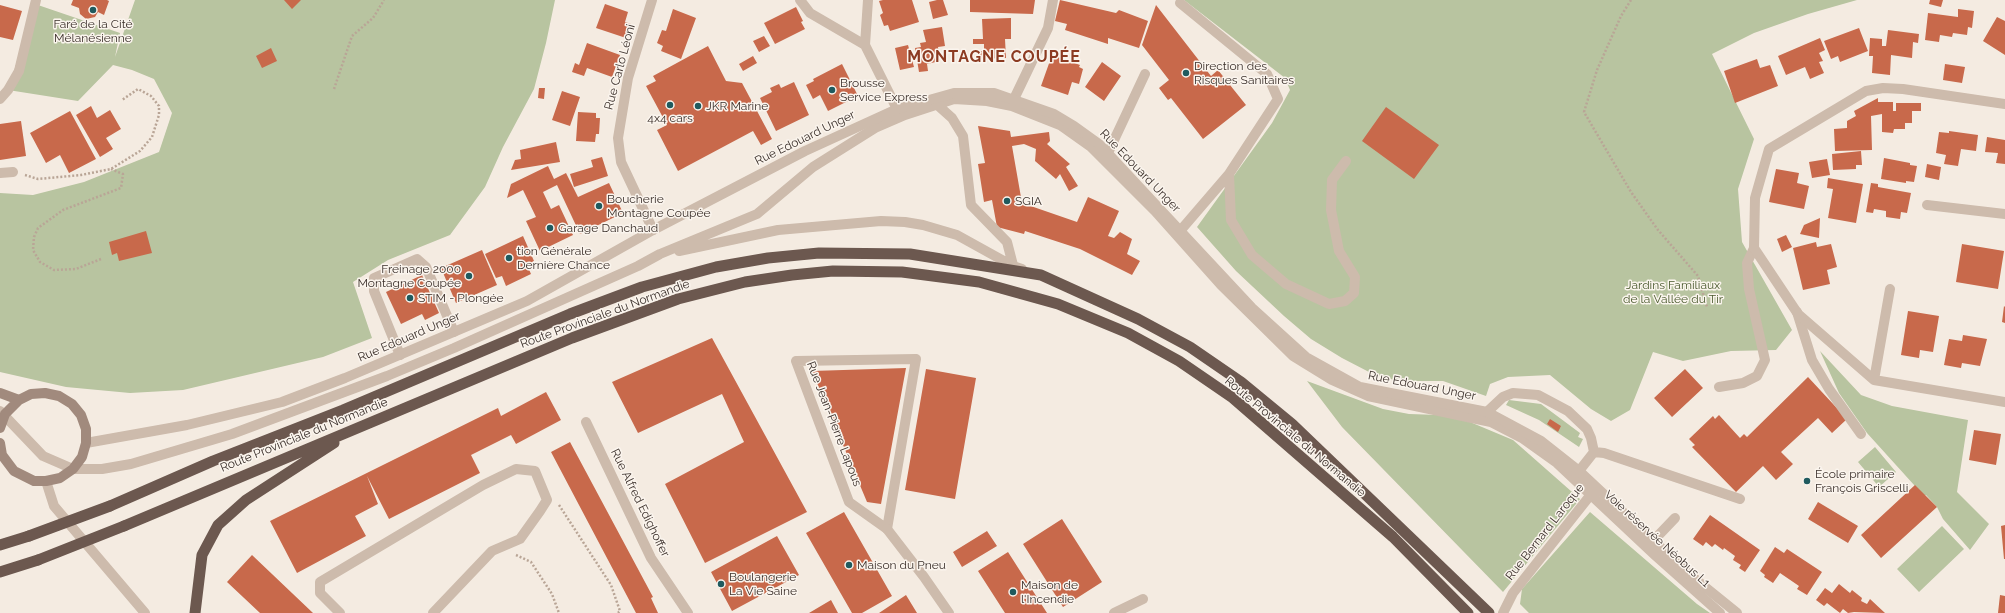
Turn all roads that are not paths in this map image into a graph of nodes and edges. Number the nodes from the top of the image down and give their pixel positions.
1 (36, 0) edge
2 (652, 0) edge
3 (800, 0) edge
4 (868, 0) edge
5 (1053, 0) edge
6 (1180, 3) dead end
7 (865, 45) junction
8 (1145, 74) dead end
9 (0, 99) edge
10 (1014, 99) junction
11 (933, 101) junction
12 (2005, 104) edge
13 (896, 109) junction
14 (1108, 153) junction
15 (1346, 161) dead end
16 (13, 172) road end
17 (0, 173) edge
18 (1230, 174) junction
19 (1927, 205) dead end
20 (2005, 214) edge
21 (653, 230) junction
22 (1180, 231) junction
23 (1754, 248) junction
24 (660, 254) junction
25 (1014, 268) junction
26 (1890, 289) dead end
27 (1797, 312) junction
28 (454, 332) junction
29 (400, 355) junction
30 (1874, 380) junction
31 (1719, 386) dead end
32 (0, 393) edge
33 (19, 400) junction
34 (2005, 402) edge
35 (2, 412) edge
36 (1487, 412) junction
37 (586, 422) dead end
38 (364, 425) junction
39 (0, 428) edge
40 (1861, 434) dead end
41 (0, 443) edge
42 (86, 443) junction
43 (1594, 452) junction
44 (73, 469) junction
45 (1579, 471) junction
46 (46, 481) junction
47 (1593, 492) junction
48 (1740, 499) dead end
49 (1675, 518) dead end
50 (887, 529) junction
51 (1653, 541) junction
52 (0, 545) edge
53 (0, 572) edge
54 (197, 594) junction
55 (1143, 599) dead end
56 (145, 613) edge
57 (195, 613) edge
58 (202, 613) edge
59 (340, 613) edge
60 (433, 613) edge
61 (688, 613) edge
62 (949, 613) edge
63 (1114, 613) edge
64 (1468, 613) edge
65 (1488, 613) edge
66 (1503, 613) edge
67 (1720, 613) edge
68 (1737, 613) edge

1 - 9 street
2 - 21 street, Rue Carlo Léoni
3 - 7 street
4 - 7 street
5 - 10 street
6 - 18 street
7 - 13 street
8 - 14 street
10 - 11 street, Rue Edouard Unger
10 - 14 street, Rue Edouard Unger
11 - 13 street, Rue Edouard Unger
11 - 24 street, Voie réservée Néobus L1
11 - 25 street
11 - 47 street, Voie réservée Néobus L1
12 - 23 street
13 - 21 street, Rue Edouard Unger
14 - 22 street, Rue Edouard Unger
15 - 18 street
16 - 17 street
18 - 22 street
19 - 20 street
21 - 28 street, Rue Edouard Unger
22 - 36 street, Rue Edouard Unger
23 - 27 street
23 - 31 street
24 - 25 street
24 - 44 street
25 - 52 highway, Route Provinciale du Normandie, bridge
25 - 65 highway, Route Provinciale du Normandie
26 - 30 street
27 - 30 street
27 - 40 street
28 - 29 street, Rue Edouard Unger
28 - 29 street
29 - 42 street, Rue Edouard Unger
30 - 34 street
32 - 33 main road
33 - 35 main road
33 - 42 main road
35 - 39 main road
35 - 44 street
36 - 43 street
36 - 45 street, Rue Edouard Unger
37 - 61 street, Rue Alfred Edighoffer
38 - 53 highway, Route Provinciale du Normandie, bridge
38 - 54 highway
38 - 64 highway, Route Provinciale du Normandie
41 - 46 main road
42 - 44 main road
43 - 45 street
43 - 48 street
44 - 46 main road
45 - 47 street, Rue Edouard Unger
46 - 56 street
47 - 51 street, Rue Edouard Unger
47 - 66 street, Rue Bernard Laroque
47 - 67 street, Voie réservée Néobus L1
49 - 51 street
50 - 50 street, Rue Jean-Pierre Lapous
50 - 62 street, Rue Jean-Pierre Lapous
51 - 68 street, Rue Edouard Unger
54 - 57 highway
54 - 58 highway
55 - 63 street
59 - 60 street

